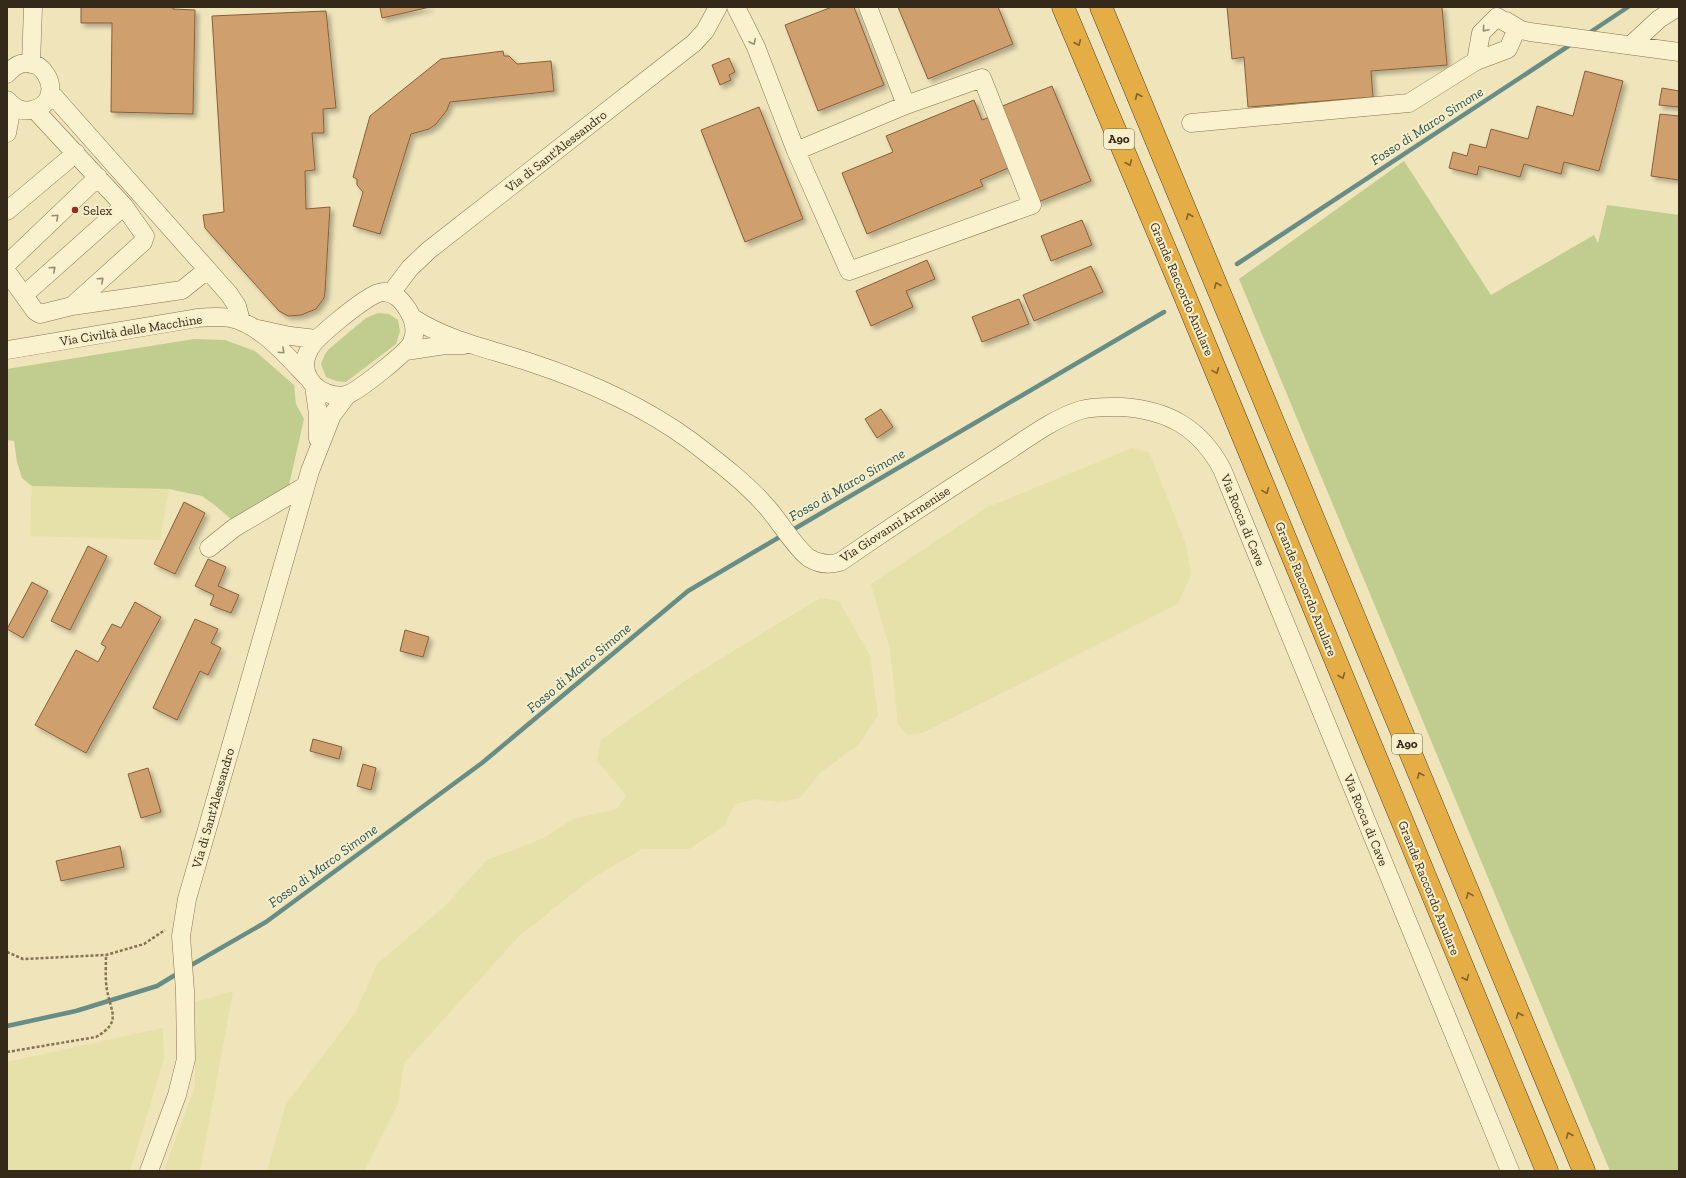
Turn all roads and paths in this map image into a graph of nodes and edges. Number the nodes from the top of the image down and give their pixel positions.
1 (33, 7) edge
2 (718, 7) edge
3 (736, 7) edge
4 (868, 7) edge
5 (1063, 7) edge
6 (1101, 7) edge
7 (1491, 7) edge
8 (1678, 7) edge
9 (1512, 26) junction
10 (1630, 45) junction
11 (1679, 52) edge
12 (1476, 61) junction
13 (31, 64) junction
14 (7, 74) edge
15 (50, 92) junction
16 (10, 103) edge
17 (906, 105) junction
18 (35, 110) junction
19 (1191, 123) dead end
20 (7, 133) edge
21 (796, 150) junction
22 (76, 153) junction
23 (98, 177) junction
24 (124, 206) junction
25 (7, 211) edge
26 (7, 264) edge
27 (207, 270) junction
28 (7, 272) edge
29 (391, 293) junction
30 (24, 295) junction
31 (72, 306) junction
32 (413, 318) junction
33 (247, 325) junction
34 (7, 337) edge
35 (317, 339) junction
36 (474, 346) junction
37 (26, 347) junction
38 (7, 350) edge
39 (406, 351) junction
40 (311, 382) junction
41 (348, 394) junction
42 (317, 450) junction
43 (1222, 469) joint
44 (305, 486) junction
45 (208, 548) dead end
46 (183, 917) junction
47 (7, 952) edge
48 (106, 955) junction
49 (7, 1052) edge
50 (149, 1171) edge
51 (1510, 1171) edge
52 (1547, 1171) edge
53 (1584, 1171) edge

1 - 13 street
2 - 29 street, Via di Sant'Alessandro
3 -> 21 street
4 - 17 street
5 -> 52 highway, Grande Raccordo Anulare / A90
53 -> 6 highway, A90
7 - 9 street
8 - 10 street
9 - 10 street
9 - 12 street
9 -> 12 street
10 - 11 street
12 - 19 street
13 - 14 street
13 - 15 street
15 - 18 street
15 - 27 street
16 - 18 street
16 - 20 street
17 - 21 street
17 - 21 street
18 - 22 street
22 - 23 street
22 - 25 street
23 - 24 street
26 -> 23 street
30 -> 24 street
31 -> 24 street
27 - 31 street
27 - 33 street
28 - 30 street
29 - 32 street, Via di Sant'Alessandro
29 - 35 street, Via di Sant'Alessandro
30 - 31 street
32 - 36 street, Via Giovanni Armenise
32 - 39 street, Via di Sant'Alessandro
33 - 35 street, Via Civiltà delle Macchine
33 - 37 street, Via Civiltà delle Macchine
33 -> 40 street, Via Civiltà delle Macchine
34 - 37 street
35 - 40 street, Via di Sant'Alessandro
36 - 39 street, Via Giovanni Armenise
36 - 43 street, Via Giovanni Armenise
37 - 38 street, Via Civiltà delle Macchine
39 - 41 street, Via di Sant'Alessandro
40 - 41 street
40 - 42 street, Via di Sant'Alessandro
41 - 42 street, Via di Sant'Alessandro
42 - 44 street, Via di Sant'Alessandro
43 - 51 street, Via Rocca di Cave
44 - 45 street
44 - 46 street, Via di Sant'Alessandro
46 - 48 path
46 - 50 street, Via di Sant'Alessandro
47 - 48 path
48 - 49 path

